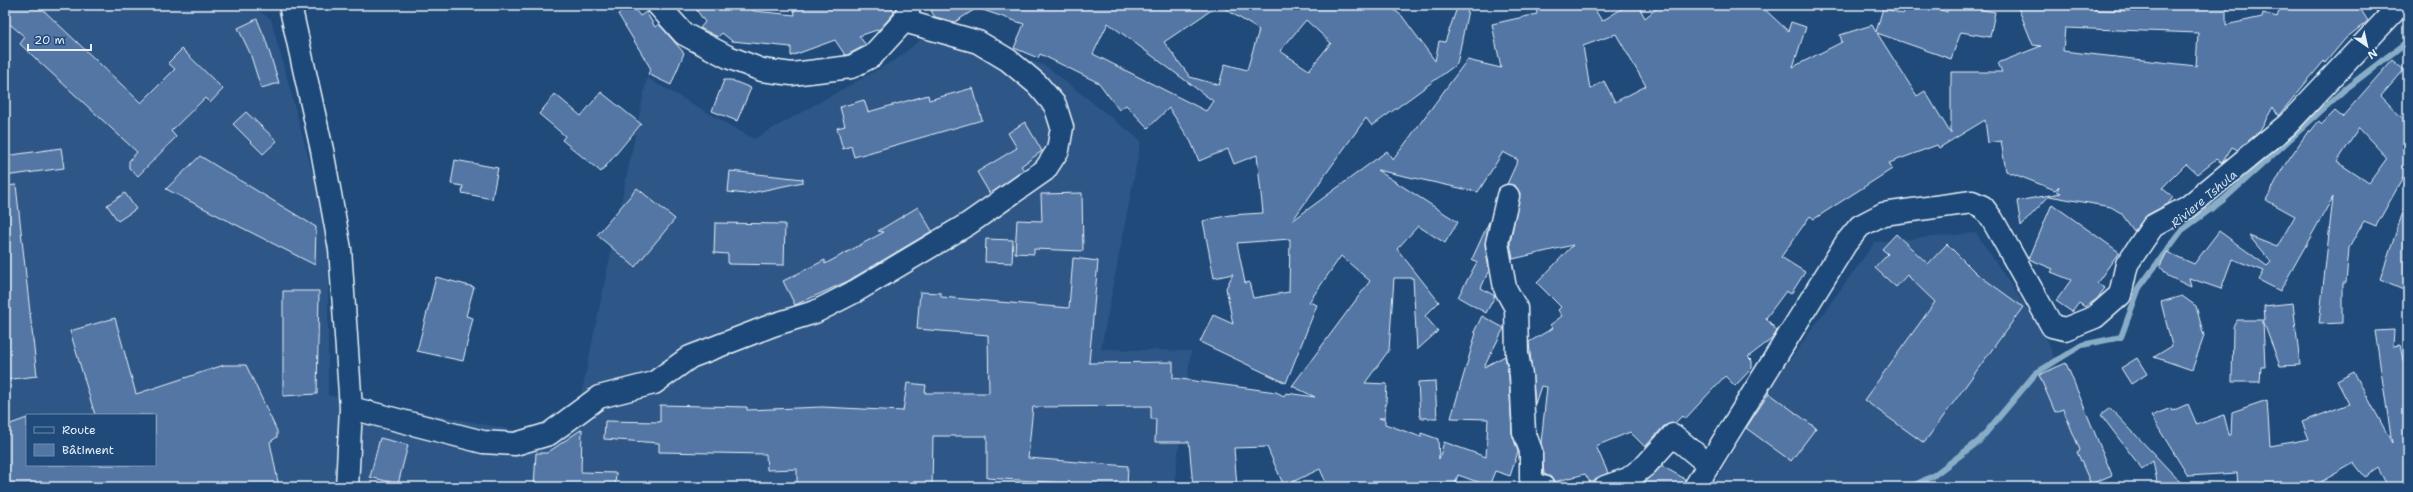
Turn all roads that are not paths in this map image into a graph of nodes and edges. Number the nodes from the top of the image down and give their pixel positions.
1 (290, 5) edge
2 (658, 5) edge
3 (2400, 5) edge
4 (907, 13) edge
5 (1508, 196) dead end
6 (350, 408) junction
7 (1709, 465) junction
8 (347, 487) edge
9 (1543, 487) edge
10 (1605, 487) edge
11 (1695, 487) edge

1 - 6 street
2 - 4 street
3 - 7 street
4 - 6 street
5 - 9 street
6 - 8 street
7 - 10 street
7 - 11 street

